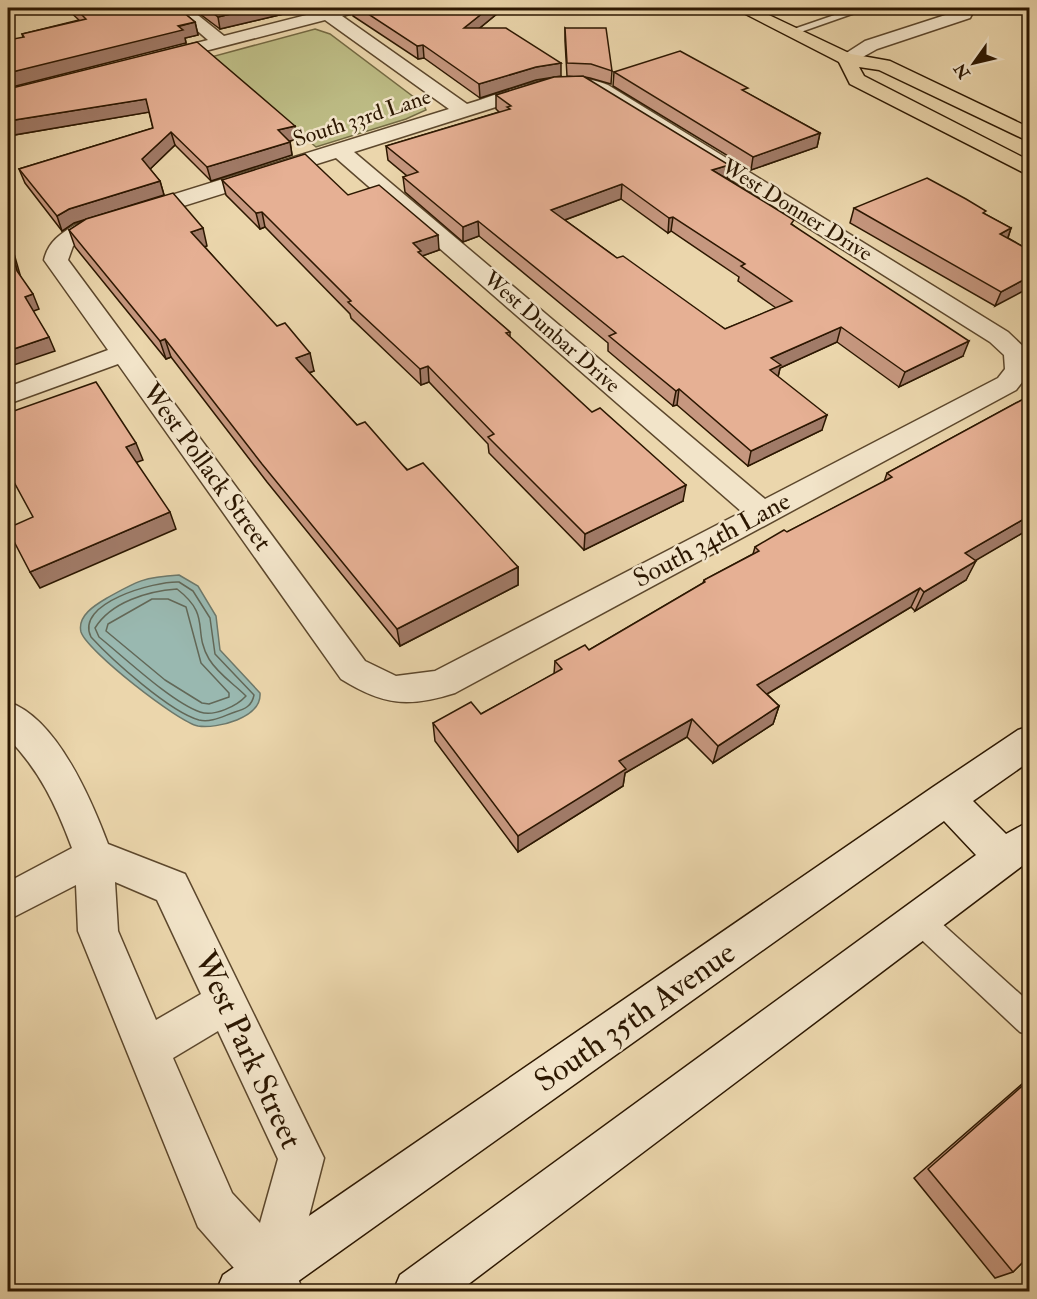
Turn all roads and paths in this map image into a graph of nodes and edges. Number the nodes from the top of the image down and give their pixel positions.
1 (179, 8) edge
2 (352, 8) edge
3 (742, 8) edge
4 (864, 8) edge
5 (972, 11) edge
6 (328, 14) junction
7 (791, 32) junction
8 (221, 42) junction
9 (846, 59) junction
10 (143, 62) edge
11 (569, 82) joint
12 (464, 111) junction
13 (916, 111) junction
14 (1029, 136) edge
15 (341, 151) junction
16 (1029, 153) edge
17 (1029, 170) edge
18 (68, 238) joint
19 (125, 352) junction
20 (1017, 353) joint
21 (8, 396) edge
22 (762, 513) junction
23 (381, 688) joint
24 (8, 716) edge
25 (1029, 741) edge
26 (946, 798) junction
27 (1017, 848) edge
28 (94, 856) junction
29 (8, 902) edge
30 (919, 921) junction
31 (226, 1002) junction
32 (1029, 1022) edge
33 (147, 1048) junction
34 (263, 1284) edge
35 (417, 1292) edge

1 - 8 street
2 - 6 street
3 - 7 main road
4 - 7 lane
5 - 9 street
6 - 8 street
6 - 12 street
7 - 9 main road
8 - 10 street
9 - 13 main road
9 - 14 main road
11 - 12 street, South 33rd Lane
11 - 20 street, West Donner Drive
12 - 15 street, South 33rd Lane
13 - 16 main road
13 - 17 main road
15 - 18 street, South 33rd Lane
15 - 22 street, West Dunbar Drive
18 - 19 street, West Pollack Street
19 - 21 street
19 - 23 street, West Pollack Street
20 - 22 street, South 34th Lane
22 - 23 street, South 34th Lane
24 - 28 street
25 - 26 street, South 35th Avenue
26 - 27 street
26 - 34 street, South 35th Avenue
27 - 30 street
28 - 29 street
28 - 31 street, West Park Street
28 - 33 street
30 - 32 lane
30 - 35 street
31 - 33 street
31 - 34 street, West Park Street
33 - 34 street

